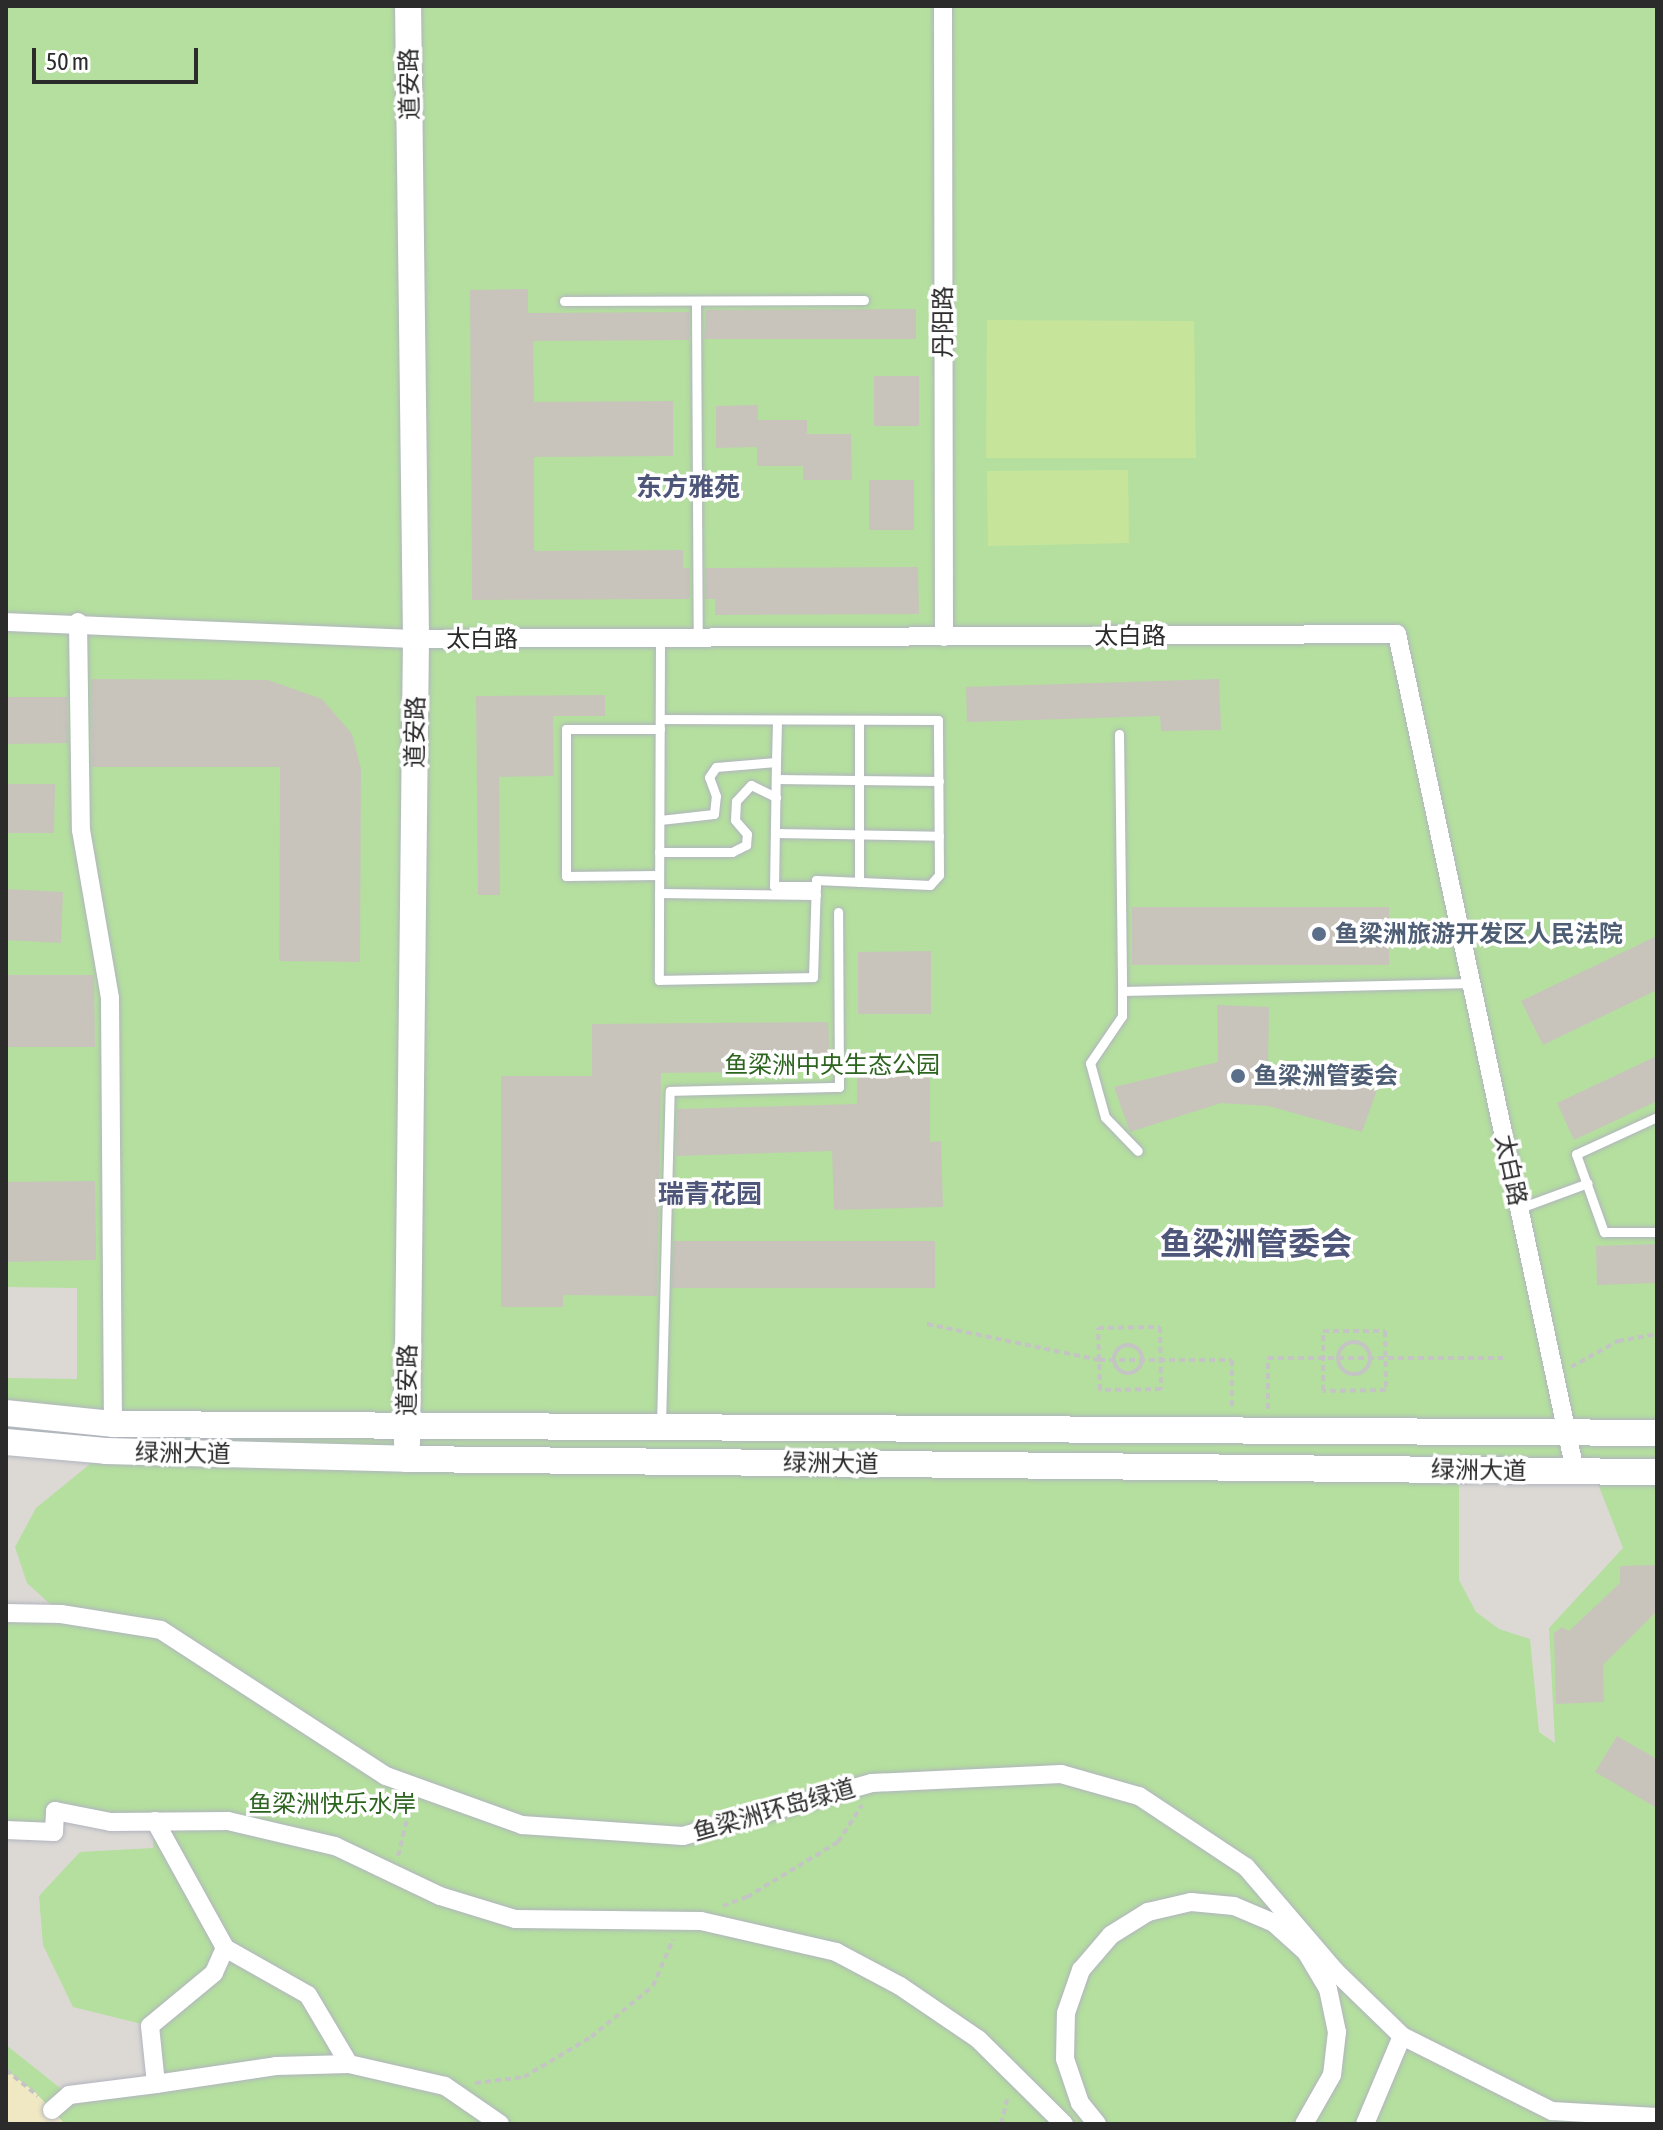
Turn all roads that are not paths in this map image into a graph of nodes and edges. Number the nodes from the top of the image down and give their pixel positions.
1 (408, 6) edge
2 (943, 6) edge
3 (864, 300) dead end
4 (564, 301) dead end
5 (696, 302) junction
6 (6, 622) edge
7 (78, 622) junction
8 (944, 637) junction
9 (660, 638) junction
10 (698, 638) junction
11 (416, 639) junction
12 (777, 720) junction
13 (859, 720) junction
14 (660, 724) junction
15 (1119, 734) dead end
16 (776, 762) junction
17 (776, 779) junction
18 (859, 780) junction
19 (939, 781) junction
20 (776, 797) junction
21 (660, 820) junction
22 (775, 833) junction
23 (859, 835) junction
24 (939, 836) junction
25 (659, 852) junction
26 (659, 875) junction
27 (859, 882) junction
28 (816, 891) junction
29 (659, 893) junction
30 (838, 912) dead end
31 (1472, 983) junction
32 (1122, 991) junction
33 (1657, 1117) edge
34 (1138, 1151) dead end
35 (1588, 1183) junction
36 (1520, 1208) junction
37 (1657, 1232) edge
38 (6, 1413) edge
39 (113, 1424) junction
40 (407, 1426) junction
41 (661, 1427) junction
42 (1567, 1433) junction
43 (1657, 1433) edge
44 (6, 1442) edge
45 (406, 1459) junction
46 (1575, 1471) junction
47 (1657, 1472) edge
48 (6, 1613) edge
49 (155, 1821) junction
50 (6, 1830) edge
51 (225, 1948) junction
52 (1402, 2036) junction
53 (349, 2064) junction
54 (156, 2084) junction
55 (1080, 2103) junction
56 (52, 2110) dead end
57 (1657, 2117) edge
58 (1062, 2122) edge
59 (500, 2124) edge
60 (1097, 2124) edge
61 (1304, 2124) edge
62 (1365, 2124) edge

1 - 11 main road, 道安路
2 - 8 street, 丹阳路
3 - 5 lane
4 - 5 lane
5 - 10 lane
6 - 7 street, 太白路
7 - 11 street, 太白路
7 - 39 street
8 - 10 street, 太白路
8 - 31 street, 太白路
9 - 10 street, 太白路
9 - 11 street, 太白路
9 - 14 lane
11 - 40 main road, 道安路
12 - 13 lane
12 - 14 lane
12 - 16 lane
13 - 18 lane
13 - 19 lane
14 - 21 lane
14 - 26 lane
15 - 32 lane
16 - 17 lane
16 - 21 lane
17 - 18 lane
17 - 20 lane
18 - 19 lane
18 - 23 lane
19 - 24 lane
20 - 22 lane
20 - 25 lane
21 - 25 lane
22 - 23 lane
22 - 28 lane
23 - 24 lane
23 - 27 lane
24 - 27 lane
25 - 26 lane
26 - 29 lane
27 - 28 lane
28 - 29 lane
28 - 29 lane
30 - 41 lane
31 - 32 lane
31 - 36 street, 太白路
32 - 34 lane
33 - 35 lane
35 - 36 lane
35 - 37 lane
36 - 42 street, 太白路
38 - 39 main road, 绿洲大道
39 - 40 main road, 绿洲大道
40 - 41 main road, 绿洲大道
40 - 45 main road, 道安路
41 - 42 main road, 绿洲大道
42 - 43 main road, 绿洲大道
42 - 46 street, 太白路
44 - 45 main road, 绿洲大道
45 - 46 main road, 绿洲大道
46 - 47 main road, 绿洲大道
48 - 52 street, 鱼梁洲环岛绿道
49 - 50 street
49 - 51 street
49 - 58 street
51 - 53 street
51 - 54 street
52 - 57 street, 鱼梁洲环岛绿道
52 - 62 street
53 - 54 street
53 - 59 street
54 - 56 street
55 - 58 street
55 - 60 street
55 - 61 street

